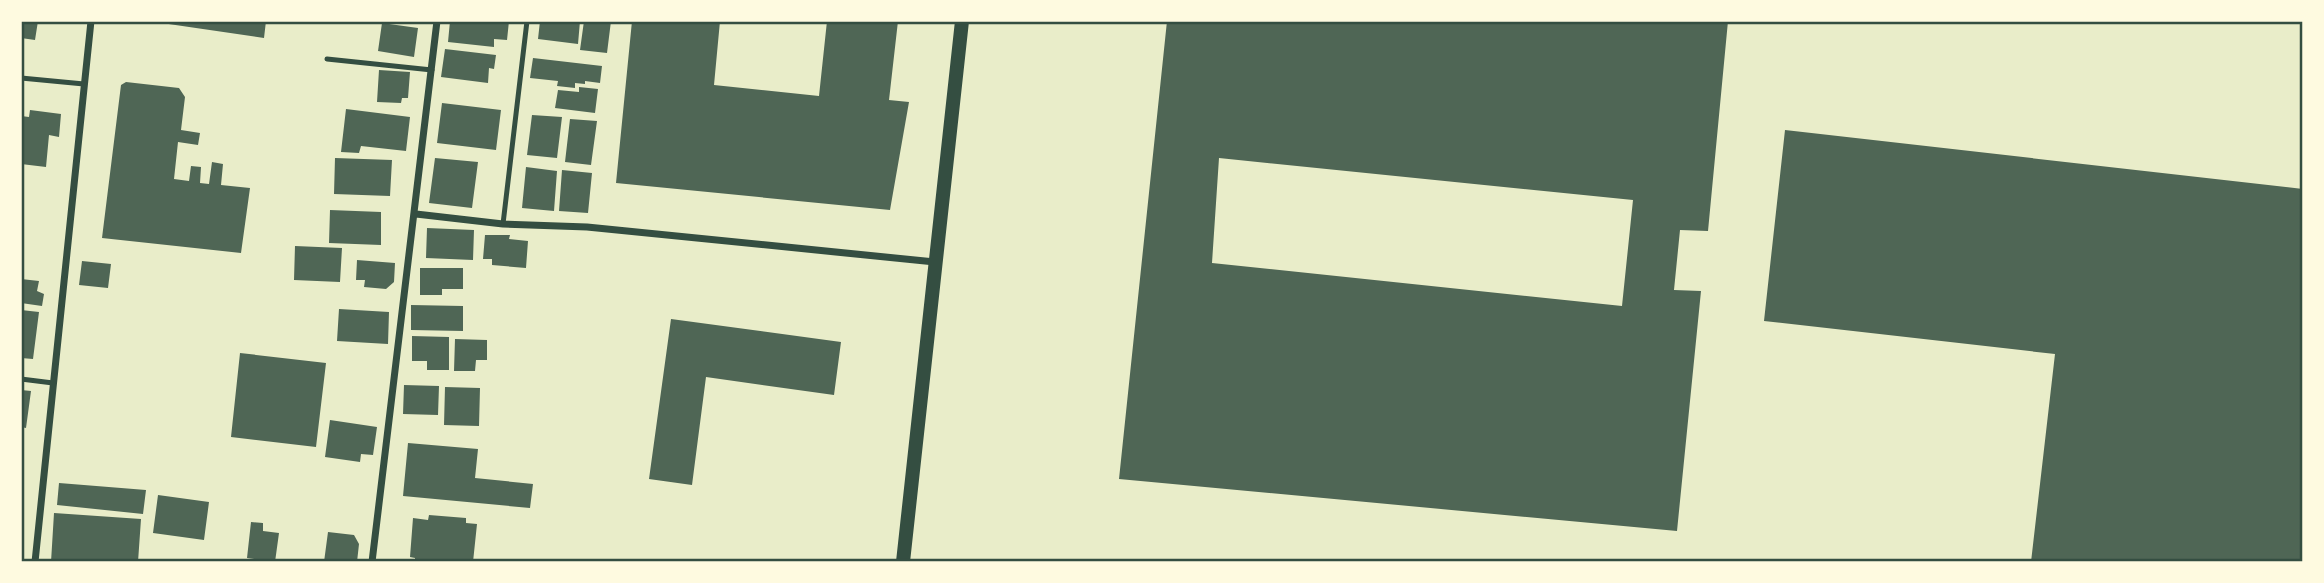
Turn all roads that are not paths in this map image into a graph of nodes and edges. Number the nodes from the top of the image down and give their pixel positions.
1 (92, 21) edge
2 (438, 21) edge
3 (527, 21) edge
4 (962, 21) edge
5 (327, 59) dead end
6 (432, 70) junction
7 (21, 78) edge
8 (84, 84) junction
9 (416, 214) junction
10 (503, 224) junction
11 (936, 262) junction
12 (21, 379) edge
13 (53, 383) junction
14 (34, 562) edge
15 (372, 562) edge
16 (903, 562) edge

1 - 8 street
2 - 6 street
3 - 10 lane
4 - 11 main road
5 - 6 lane
6 - 9 street
7 - 8 lane
8 - 13 street
9 - 10 street
9 - 15 street
10 - 11 street
11 - 16 main road
12 - 13 lane
13 - 14 street

